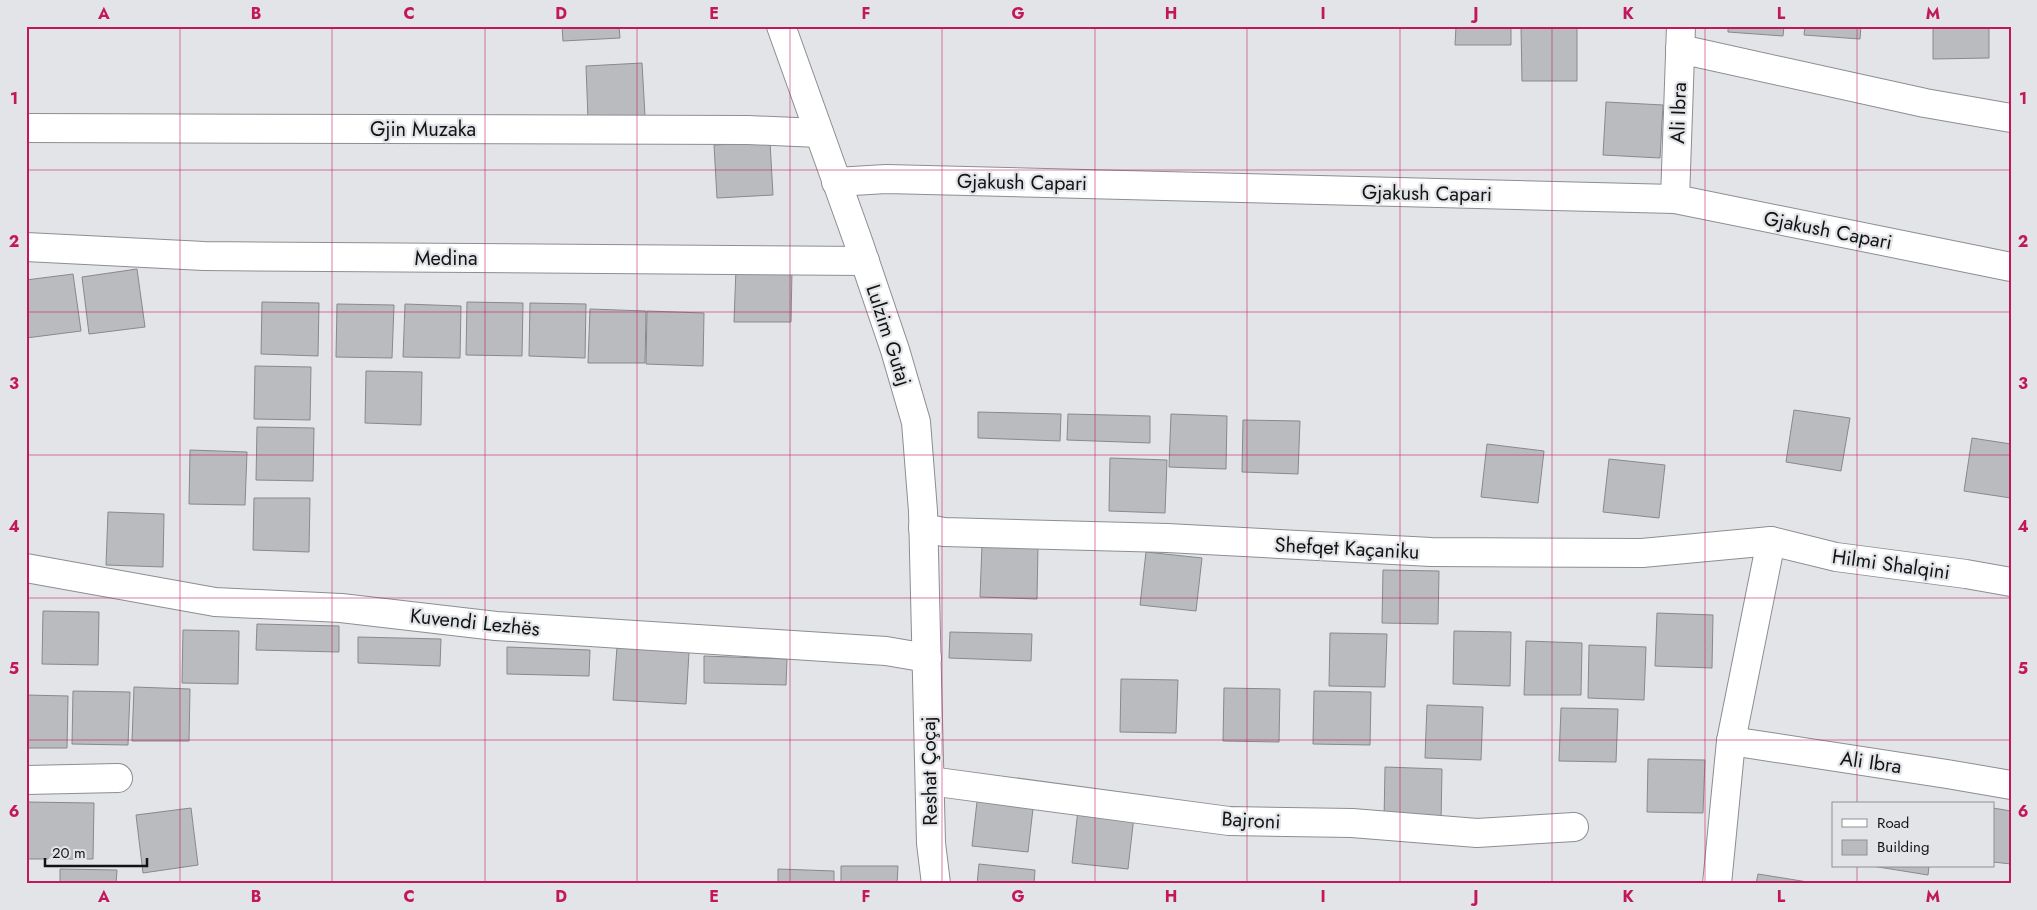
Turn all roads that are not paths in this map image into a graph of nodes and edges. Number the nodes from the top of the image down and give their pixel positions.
1 (781, 26) edge
2 (1680, 38) edge
3 (2011, 118) edge
4 (26, 128) edge
5 (819, 133) junction
6 (836, 182) junction
7 (1675, 199) junction
8 (26, 247) edge
9 (865, 260) junction
10 (2011, 267) edge
11 (923, 528) junction
12 (1771, 541) junction
13 (26, 568) edge
14 (2011, 582) edge
15 (927, 658) junction
16 (1731, 741) junction
17 (118, 778) dead end
18 (26, 780) edge
19 (930, 781) junction
20 (2011, 785) edge
21 (1574, 827) dead end
22 (936, 884) edge
23 (1717, 884) edge

1 - 5 street, Lulzim Gutaj
2 - 3 street
2 - 7 street, Ali Ibra
4 - 5 street, Gjin Muzaka
5 - 6 street, Lulzim Gutaj
6 - 7 street, Gjakush Capari
6 - 9 street, Lulzim Gutaj
7 - 10 street, Gjakush Capari
8 - 9 street, Medina
9 - 11 street, Lulzim Gutaj
11 - 12 street, Shefqet Kaçaniku
11 - 15 street, Lulzim Gutaj
12 - 14 street, Hilmi Shalqini
12 - 16 street
13 - 15 street, Kuvendi Lezhës
15 - 19 street, Reshat Çoçaj
16 - 20 street, Ali Ibra
16 - 23 street
17 - 18 street
19 - 21 street, Bajroni
19 - 22 street, Reshat Çoçaj

